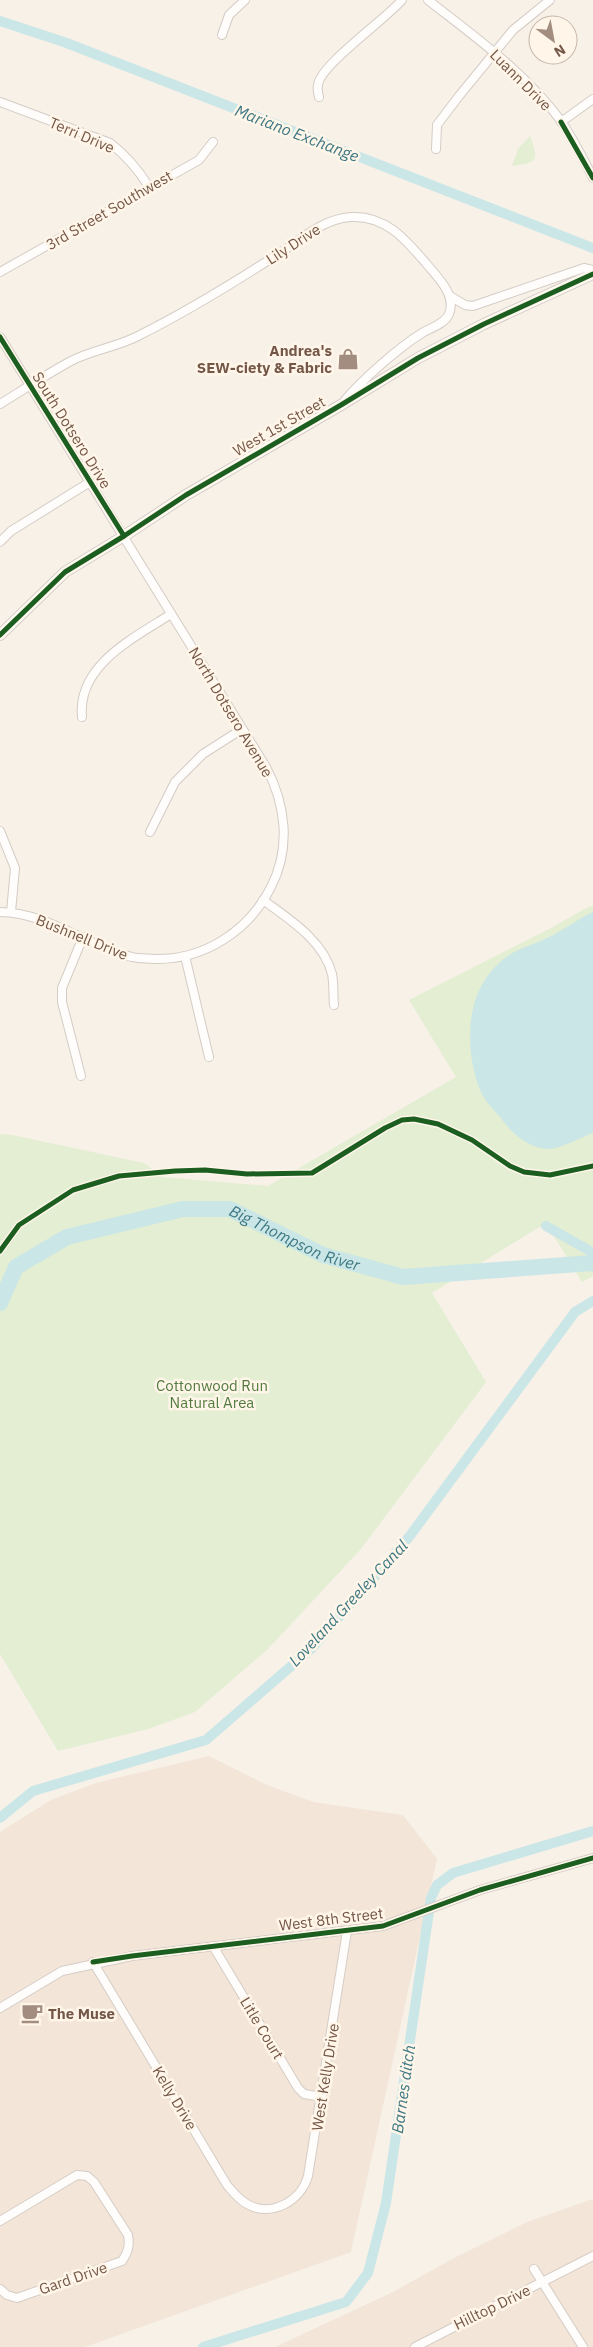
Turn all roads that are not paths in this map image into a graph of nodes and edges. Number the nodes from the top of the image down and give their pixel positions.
1 (245, 0) edge
2 (402, 0) edge
3 (428, 0) edge
4 (550, 0) edge
5 (222, 35) dead end
6 (494, 53) junction
7 (319, 97) dead end
8 (593, 99) edge
9 (0, 102) edge
10 (561, 122) junction
11 (213, 142) dead end
12 (436, 149) dead end
13 (593, 178) edge
14 (148, 188) junction
15 (593, 270) edge
16 (0, 272) edge
17 (593, 274) edge
18 (450, 296) junction
19 (0, 337) edge
20 (30, 386) junction
21 (0, 404) edge
22 (341, 405) junction
23 (90, 482) junction
24 (124, 536) junction
25 (0, 542) edge
26 (171, 614) junction
27 (0, 635) edge
28 (82, 717) dead end
29 (242, 729) junction
30 (0, 831) edge
31 (150, 832) dead end
32 (264, 900) junction
33 (0, 912) edge
34 (11, 912) junction
35 (84, 937) junction
36 (185, 956) junction
37 (334, 1005) dead end
38 (209, 1057) dead end
39 (81, 1076) dead end
40 (593, 1858) edge
41 (347, 1931) junction
42 (213, 1946) junction
43 (93, 1962) junction
44 (0, 2008) edge
45 (322, 2097) junction
46 (276, 2208) joint
47 (0, 2221) edge
48 (593, 2256) edge
49 (534, 2269) dead end
50 (542, 2282) junction
51 (0, 2289) edge
52 (415, 2347) edge
53 (583, 2347) edge

1 - 5 street
2 - 7 street
3 - 6 street, Luann Drive
4 - 6 street
6 - 10 street, Luann Drive
6 - 12 street
8 - 10 street
9 - 14 street, Terri Drive
10 - 13 street, Luann Drive
11 - 14 street, 3rd Street Southwest
14 - 16 street, 3rd Street Southwest
15 - 18 street
17 - 22 main road, West 1st Street
18 - 20 street, Lily Drive
18 - 22 street
19 - 20 street, South Dotsero Drive
20 - 21 street, Lily Drive
20 - 23 street, South Dotsero Drive
22 - 24 main road, West 1st Street
23 - 24 street, South Dotsero Drive
23 - 25 street
24 - 26 street, North Dotsero Avenue
24 - 27 main road, West 1st Street
26 - 28 street
26 - 29 street, North Dotsero Avenue
29 - 31 street
29 - 32 street, North Dotsero Avenue
30 - 34 street
32 - 36 street, Bushnell Drive
32 - 37 street
33 - 34 street, Bushnell Drive
34 - 35 street, Bushnell Drive
35 - 36 street, Bushnell Drive
35 - 39 street
36 - 38 street
40 - 41 street, West 8th Street
41 - 42 street, West 8th Street
41 - 45 street, West Kelly Drive
42 - 43 street, West 8th Street
42 - 45 street, Litle Court
43 - 44 street, West 8th Street
43 - 46 street, Kelly Drive
45 - 46 street, West Kelly Drive
47 - 51 street, Gard Drive
48 - 50 street, Hilltop Drive
49 - 50 street
50 - 52 street, Hilltop Drive
50 - 53 street

